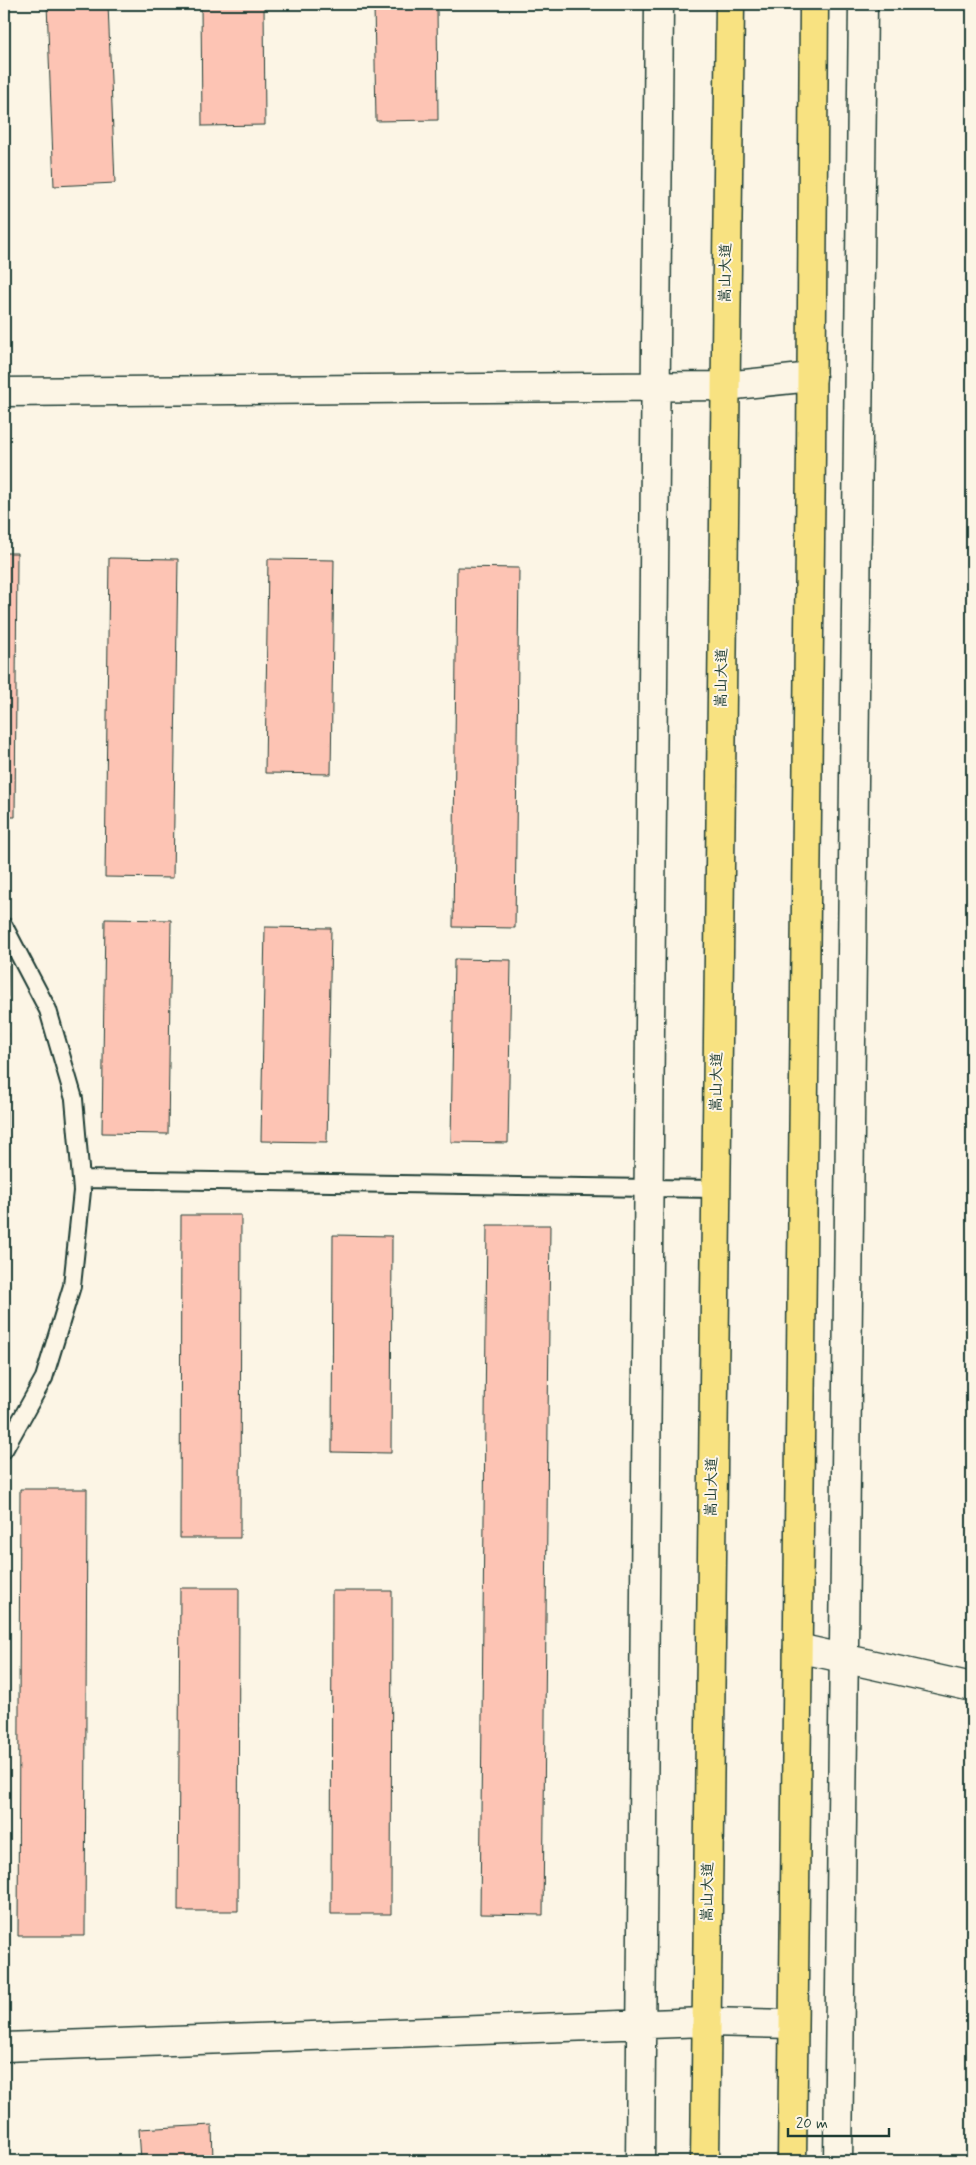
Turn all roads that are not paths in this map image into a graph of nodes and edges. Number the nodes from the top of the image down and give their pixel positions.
1 (660, 4) edge
2 (730, 4) edge
3 (814, 4) edge
4 (863, 4) edge
5 (812, 377) junction
6 (656, 386) junction
7 (725, 386) junction
8 (4, 392) edge
9 (4, 926) edge
10 (81, 1179) junction
11 (649, 1188) junction
12 (716, 1189) junction
13 (4, 1450) edge
14 (798, 1648) junction
15 (843, 1658) junction
16 (972, 1688) edge
17 (706, 2022) junction
18 (642, 2024) junction
19 (793, 2024) junction
20 (4, 2048) edge
21 (640, 2161) edge
22 (704, 2161) edge
23 (792, 2161) edge
24 (838, 2161) edge

1 - 6 main road
2 - 7 main road, 嵩山大道
3 - 5 main road
4 - 15 main road
5 - 7 main road
5 - 14 main road
6 - 7 main road
6 - 8 main road
6 - 11 main road
7 - 12 main road, 嵩山大道
9 - 10 lane
10 - 11 lane
10 - 13 lane
11 - 12 lane
11 - 18 main road
12 - 17 main road, 嵩山大道
14 - 15 main road
14 - 19 main road
15 - 16 main road
15 - 24 main road
17 - 18 main road
17 - 19 main road
17 - 22 main road, 嵩山大道
18 - 20 main road
18 - 21 main road
19 - 23 main road

